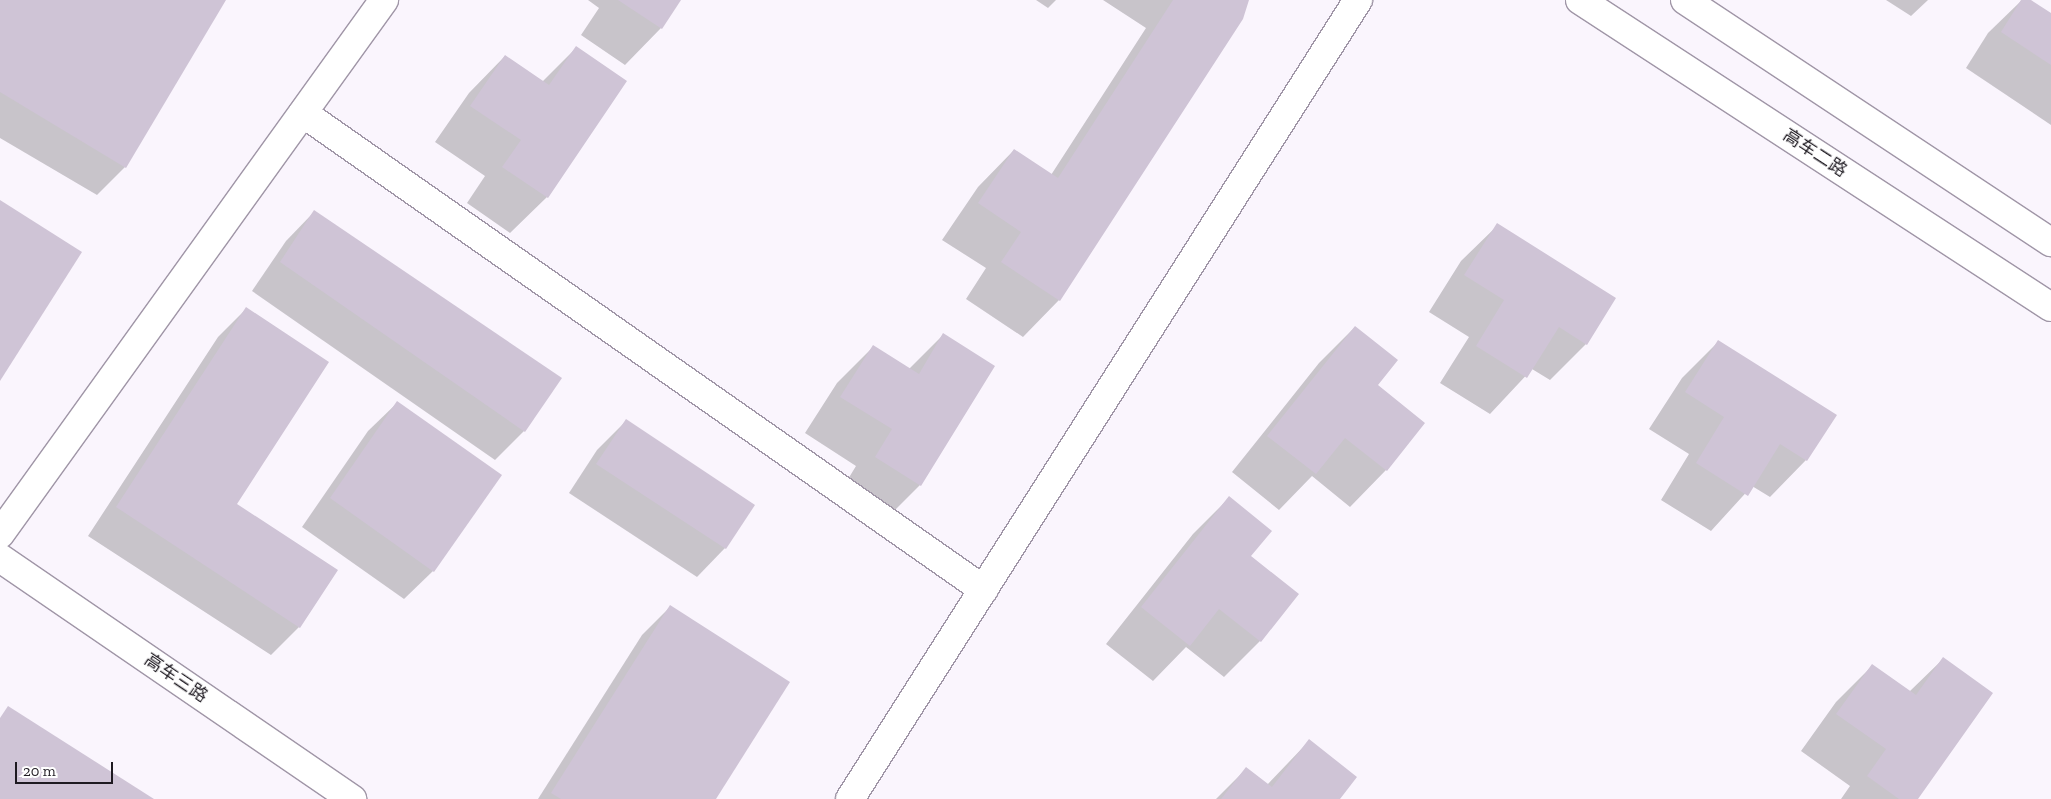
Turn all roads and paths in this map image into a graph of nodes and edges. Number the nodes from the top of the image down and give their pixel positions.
1 (384, 0) edge
2 (1358, 0) edge
3 (1580, 0) edge
4 (1685, 0) edge
5 (303, 113) junction
6 (2051, 242) edge
7 (2051, 306) edge
8 (0, 534) edge
9 (0, 558) edge
10 (984, 590) junction
11 (352, 799) edge
12 (850, 799) edge

1 - 5 street
2 - 10 street
3 - 7 street, 高车二路
4 - 6 street
5 - 8 street
5 - 10 street
9 - 11 street, 高车三路
10 - 12 street

